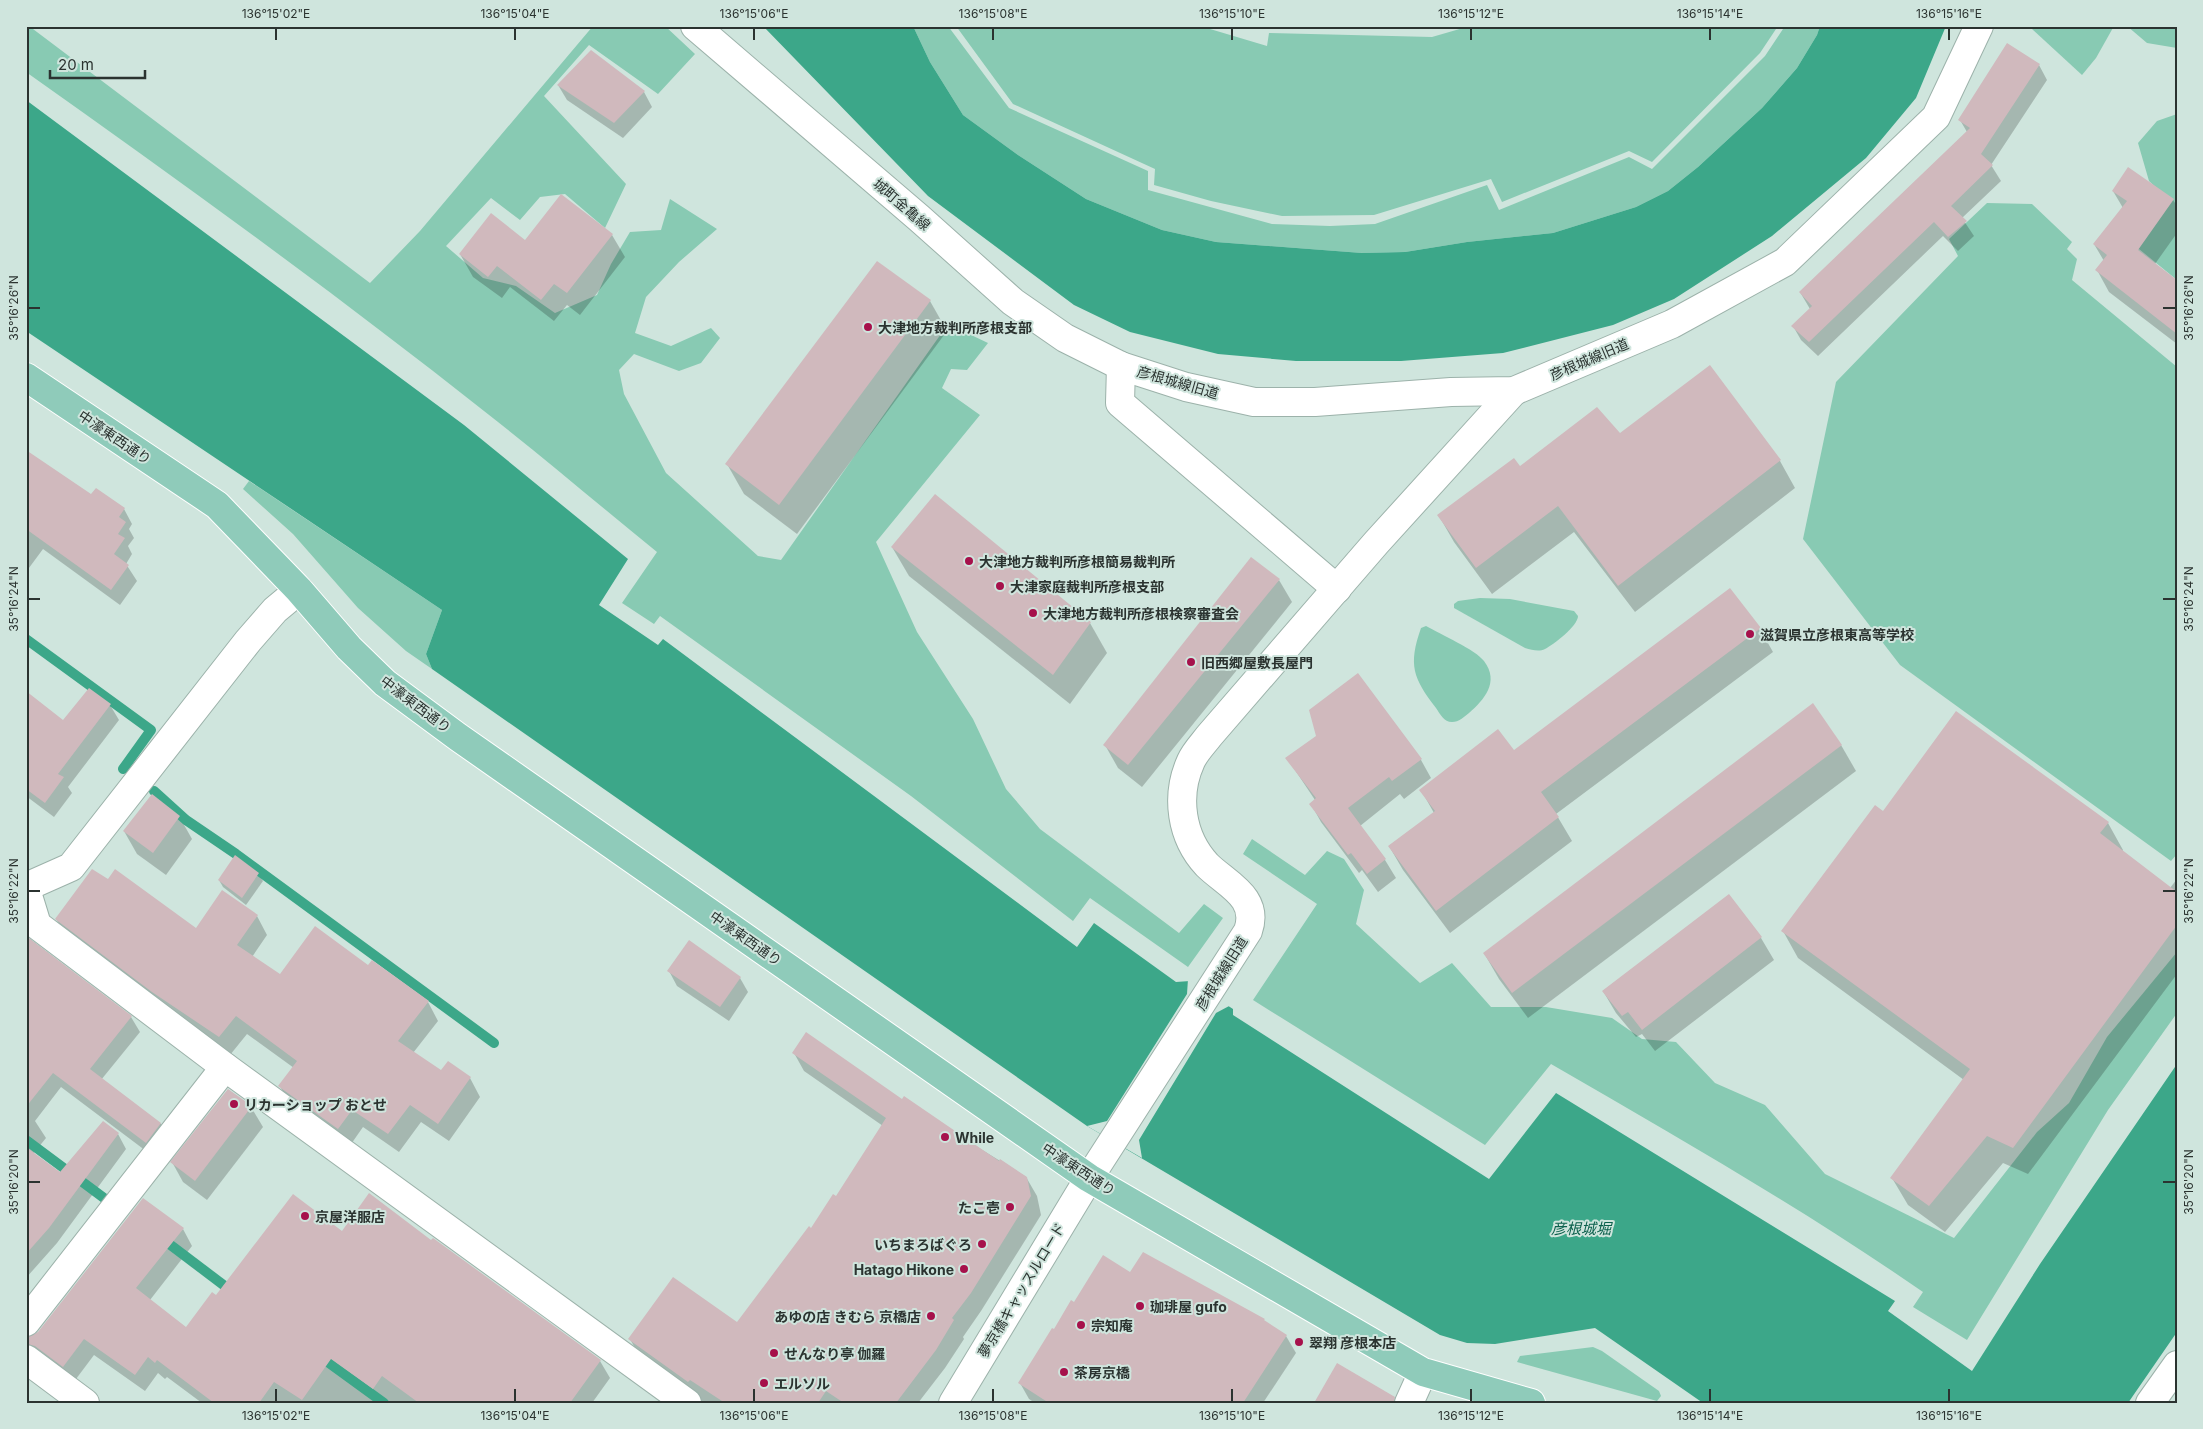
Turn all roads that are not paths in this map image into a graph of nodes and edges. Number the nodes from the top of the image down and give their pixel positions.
1 (695, 26) edge
2 (1979, 26) edge
3 (1121, 366) junction
4 (26, 377) edge
5 (1514, 390) junction
6 (1337, 589) junction
7 (300, 590) junction
8 (26, 888) edge
9 (225, 1068) junction
10 (1089, 1178) junction
11 (26, 1322) edge
12 (26, 1359) edge
13 (2177, 1365) edge
14 (1423, 1372) junction
15 (85, 1403) edge
16 (687, 1403) edge
17 (952, 1403) edge
18 (1409, 1403) edge
19 (1531, 1403) edge
20 (2150, 1403) edge

1 - 3 street, 城町金亀線
2 - 5 street, 彦根城線旧道
3 - 5 street, 彦根城線旧道
3 - 6 street, 彦根城線旧道
4 - 7 main road, 中濠東西通り
5 - 6 street
6 - 10 street, 彦根城線旧道
7 - 8 street
7 - 10 main road, 中濠東西通り
8 - 9 street
9 - 11 street
9 - 16 street
10 - 14 main road, 中濠東西通り
10 - 17 street, 夢京橋キャッスルロード
12 - 15 street
13 - 20 street
14 - 18 street
14 - 19 main road, 中濠東西通り

